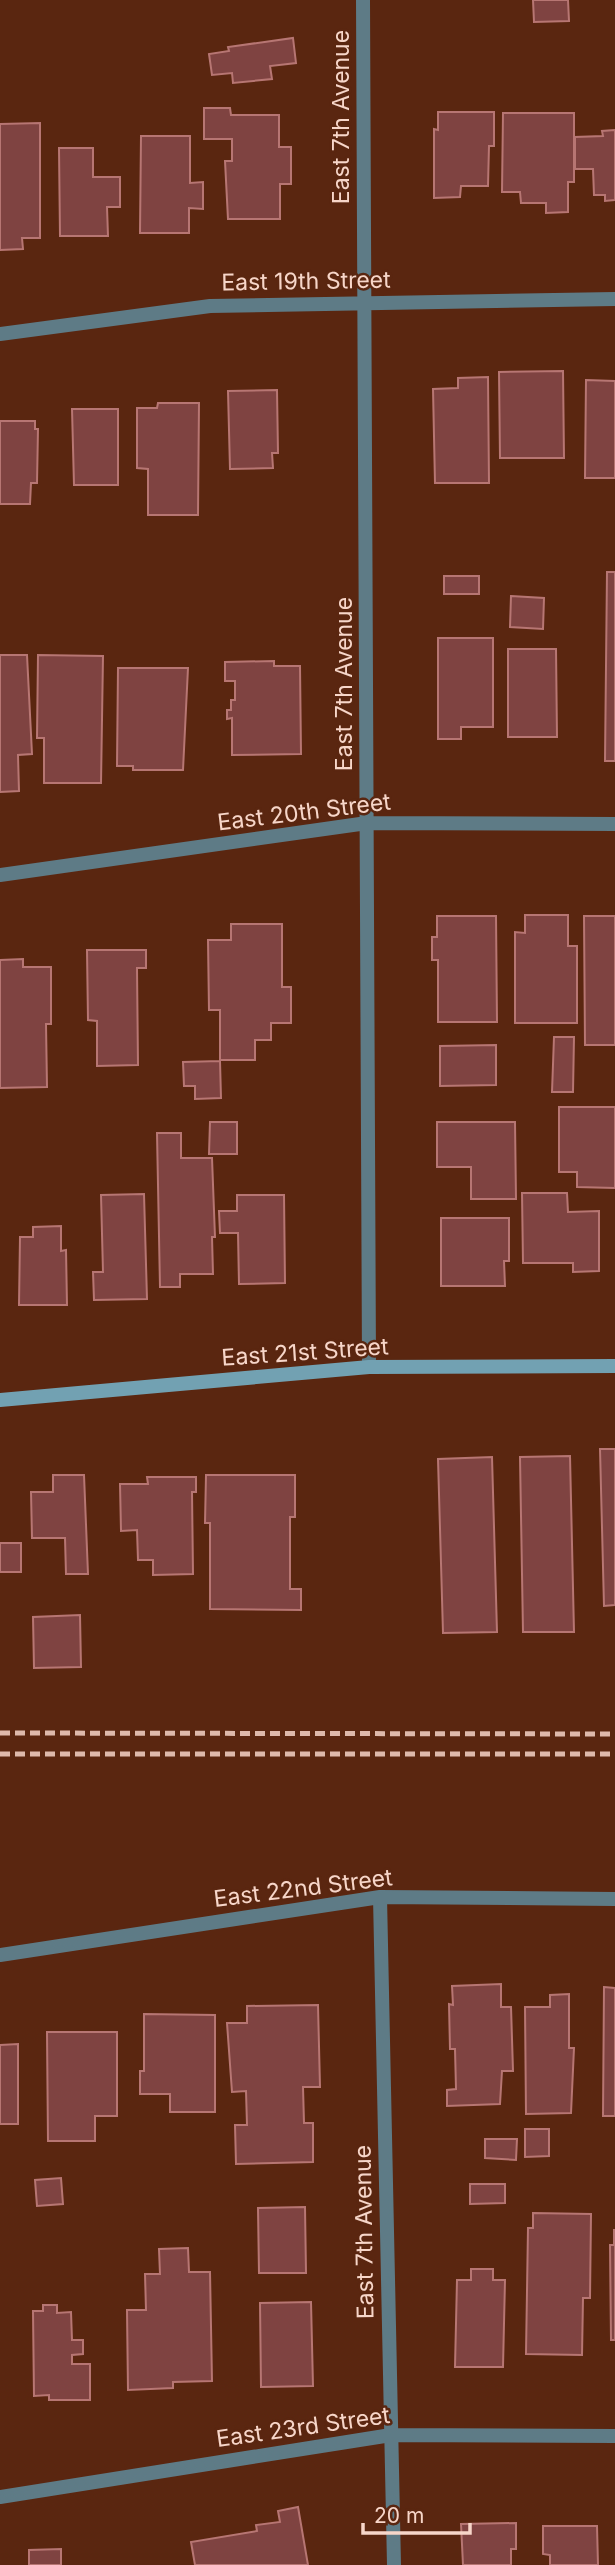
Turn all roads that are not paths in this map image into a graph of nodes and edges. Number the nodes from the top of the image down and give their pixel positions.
1 (363, 0) edge
2 (615, 299) edge
3 (365, 302) junction
4 (0, 334) edge
5 (367, 823) junction
6 (615, 824) edge
7 (0, 875) edge
8 (615, 1366) edge
9 (369, 1367) junction
10 (0, 1400) edge
11 (380, 1897) junction
12 (615, 1899) edge
13 (0, 1955) edge
14 (391, 2435) junction
15 (615, 2437) edge
16 (0, 2497) edge
17 (394, 2565) edge

1 - 3 street, East 7th Avenue
2 - 3 street, East 19th Street
3 - 4 street, East 19th Street
3 - 5 street, East 7th Avenue
5 - 6 street, East 20th Street
5 - 7 street, East 20th Street
5 - 9 street, East 7th Avenue
8 - 9 main road, East 21st Street
9 - 10 main road, East 21st Street
11 - 12 street, East 22nd Street
11 - 13 street, East 22nd Street
11 - 14 street, East 7th Avenue
14 - 15 street, East 23rd Street
14 - 16 street, East 23rd Street
14 - 17 street, East 7th Avenue

